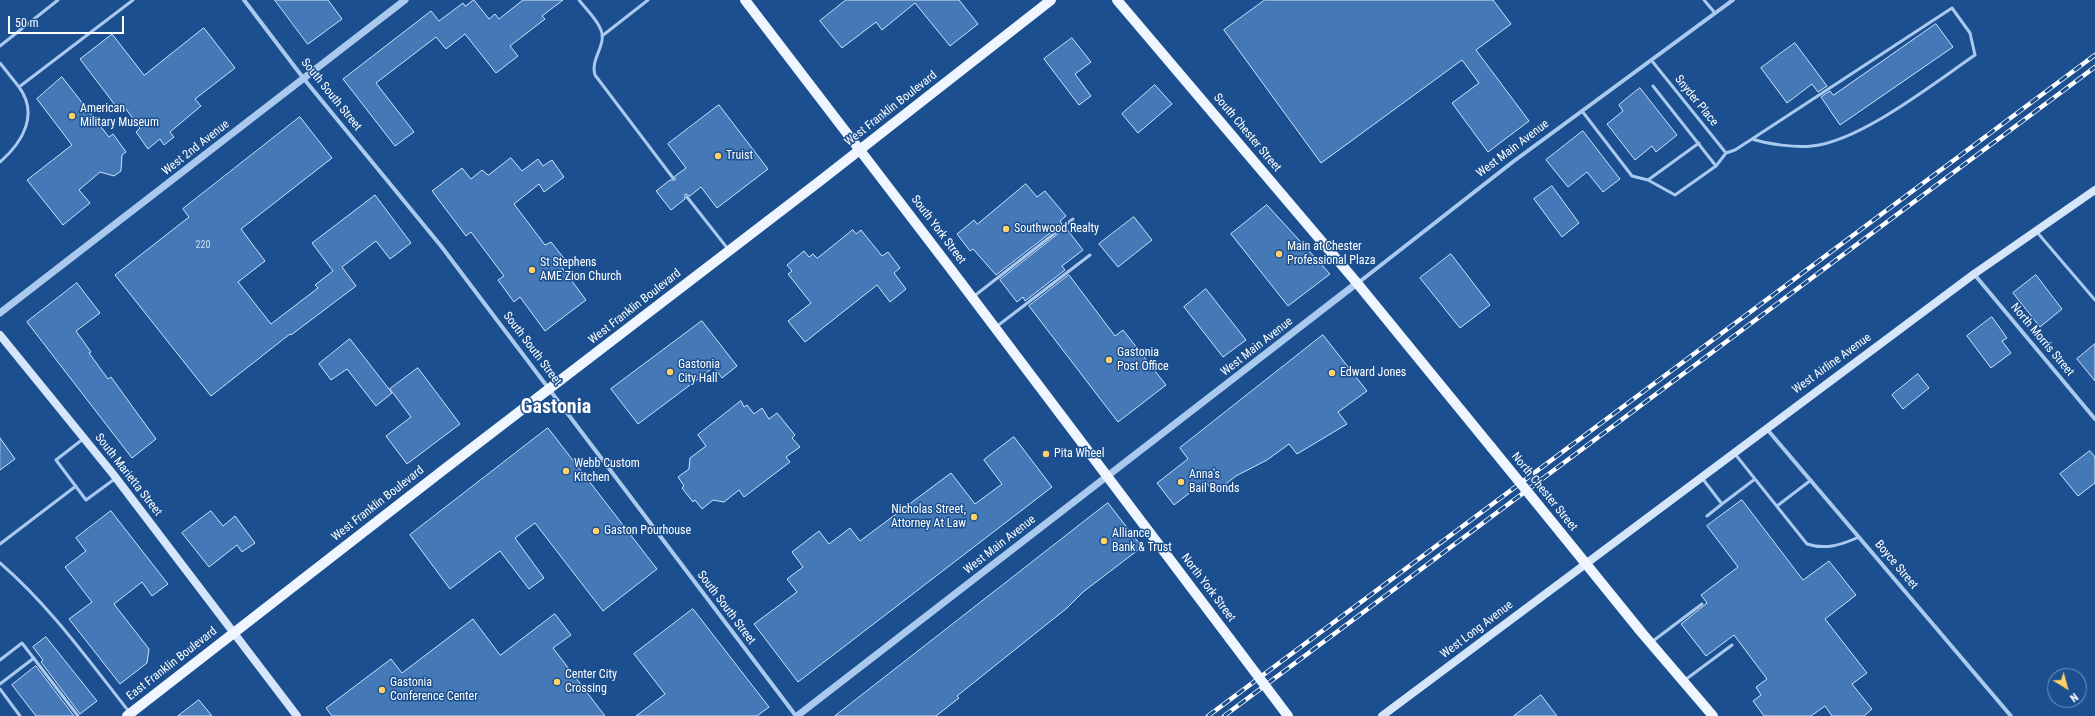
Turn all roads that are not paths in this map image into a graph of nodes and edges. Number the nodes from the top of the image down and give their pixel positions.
1 (58, 0) edge
2 (133, 0) edge
3 (244, 0) edge
4 (405, 0) edge
5 (579, 0) edge
6 (648, 0) edge
7 (745, 0) edge
8 (1051, 0) edge
9 (1117, 0) edge
10 (1704, 0) edge
11 (1733, 0) edge
12 (1714, 14) junction
13 (602, 36) junction
14 (0, 46) edge
15 (1652, 61) junction
16 (0, 63) edge
17 (304, 79) junction
18 (1653, 86) dead end
19 (19, 87) junction
20 (1582, 111) junction
21 (1752, 139) junction
22 (1699, 143) junction
23 (860, 149) junction
24 (1726, 153) junction
25 (0, 162) edge
26 (1716, 166) junction
27 (673, 178) dead end
28 (1648, 180) junction
29 (2095, 190) edge
30 (688, 197) dead end
31 (1072, 219) dead end
32 (2036, 231) junction
33 (729, 250) junction
34 (1090, 255) dead end
35 (1974, 274) junction
36 (1358, 283) junction
37 (972, 297) junction
38 (2095, 300) edge
39 (0, 313) edge
40 (995, 328) junction
41 (0, 335) edge
42 (549, 389) junction
43 (2095, 419) edge
44 (1766, 428) junction
45 (84, 439) junction
46 (1734, 452) junction
47 (1108, 476) junction
48 (1701, 477) junction
49 (116, 478) junction
50 (1755, 479) junction
51 (1810, 480) junction
52 (76, 486) junction
53 (1722, 504) junction
54 (1777, 506) junction
55 (1707, 516) dead end
56 (1859, 537) junction
57 (0, 544) edge
58 (0, 563) edge
59 (1587, 563) junction
60 (1702, 604) dead end
61 (233, 633) junction
62 (1651, 643) junction
63 (1732, 644) dead end
64 (34, 658) junction
65 (0, 660) edge
66 (1684, 681) junction
67 (0, 684) edge
68 (0, 689) edge
69 (129, 715) edge
70 (20, 716) edge
71 (78, 716) edge
72 (297, 716) edge
73 (797, 716) edge
74 (1288, 716) edge
75 (1382, 716) edge
76 (1713, 716) edge
77 (2011, 716) edge

1 - 14 lane
2 - 19 lane
3 - 17 street, South South Street
4 - 17 street, West 2nd Avenue
5 - 13 lane
6 - 13 lane
7 - 23 main road, South York Street
8 - 23 main road, West Franklin Boulevard
9 - 36 main road, South Chester Street
10 - 12 lane
11 - 12 street, West Main Avenue
12 - 15 street, West Main Avenue
13 - 27 lane
15 - 20 street, West Main Avenue
15 - 24 lane, Snyder Place
16 - 19 lane
17 - 39 street, West 2nd Avenue
17 - 42 street, South South Street
18 - 22 lane
19 - 25 lane
20 - 28 lane
20 - 36 street, West Main Avenue
21 - 21 lane
21 - 24 lane
22 - 26 lane
22 - 28 lane
23 - 33 main road, West Franklin Boulevard
23 - 37 main road, South York Street
24 - 26 lane
26 - 28 lane
29 - 32 main road, West Airline Avenue
30 - 33 lane
31 - 37 lane
32 - 35 main road, West Airline Avenue
32 - 38 lane
33 - 42 main road, West Franklin Boulevard
34 - 40 lane
35 - 43 street, North Morris Street
35 - 44 main road, West Airline Avenue
36 - 47 street, West Main Avenue
36 - 59 main road, North Chester Street, bridge
37 - 40 main road, South York Street
40 - 47 main road, South York Street
41 - 45 main road, South Marietta Street
42 - 61 main road, West Franklin Boulevard
42 - 73 street, South South Street
44 - 46 main road, West Airline Avenue
44 - 51 street, Boyce Street
45 - 49 main road, South Marietta Street
45 - 52 lane
46 - 48 main road, West Airline Avenue
46 - 50 lane
47 - 73 street, West Main Avenue
47 - 74 main road, North York Street, bridge
48 - 53 lane
48 - 59 main road, West Airline Avenue
49 - 52 lane
49 - 61 main road, South Marietta Street
50 - 53 lane
50 - 54 lane
51 - 54 lane
51 - 56 street, Boyce Street
52 - 57 lane
53 - 55 lane
54 - 56 lane
56 - 77 street, Boyce Street
58 - 69 lane
59 - 62 main road, North Chester Street
59 - 75 main road, West Long Avenue
60 - 62 lane
61 - 69 main road, East Franklin Boulevard
61 - 72 main road, South Marietta Street
62 - 66 main road, North Chester Street
63 - 66 lane
64 - 65 lane
64 - 67 lane
64 - 71 lane
66 - 76 main road, North Chester Street
68 - 70 lane

